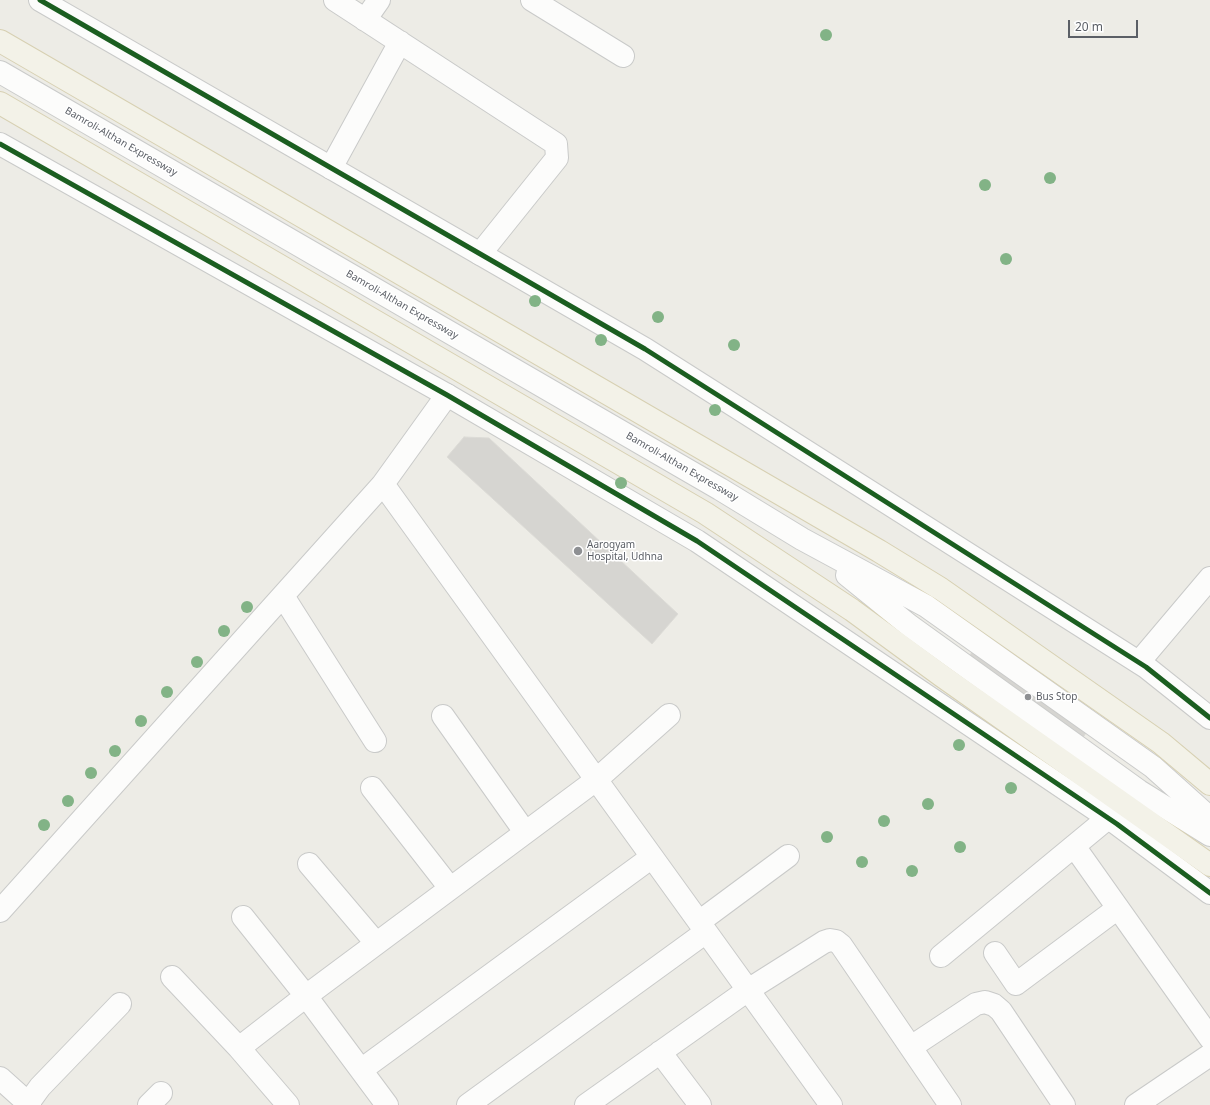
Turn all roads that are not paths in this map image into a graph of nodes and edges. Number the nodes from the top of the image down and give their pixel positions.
1 (40, 0) edge
2 (335, 0) edge
3 (379, 0) edge
4 (532, 0) edge
5 (365, 20) junction
6 (0, 41) edge
7 (400, 42) junction
8 (623, 56) dead end
9 (0, 72) edge
10 (0, 104) edge
11 (0, 144) edge
12 (331, 168) junction
13 (480, 254) junction
14 (447, 395) junction
15 (383, 484) junction
16 (802, 539) junction
17 (1210, 578) edge
18 (283, 596) junction
19 (1139, 662) junction
20 (669, 715) dead end
21 (443, 716) dead end
22 (1210, 718) edge
23 (375, 741) dead end
24 (596, 780) junction
25 (1210, 784) edge
26 (372, 788) dead end
27 (1108, 818) junction
28 (1210, 818) edge
29 (525, 832) junction
30 (1210, 835) edge
31 (1074, 846) junction
32 (788, 856) dead end
33 (652, 857) junction
34 (308, 864) dead end
35 (1210, 865) edge
36 (450, 888) junction
37 (1210, 893) edge
38 (1118, 908) junction
39 (0, 911) edge
40 (243, 917) dead end
41 (702, 927) junction
42 (376, 943) junction
43 (995, 953) dead end
44 (941, 956) dead end
45 (172, 977) dead end
46 (748, 990) junction
47 (306, 996) junction
48 (120, 1004) dead end
49 (1210, 1038) edge
50 (911, 1047) junction
51 (239, 1048) junction
52 (660, 1052) junction
53 (1210, 1055) edge
54 (361, 1070) junction
55 (0, 1078) edge
56 (28, 1105) edge
57 (288, 1105) edge
58 (386, 1105) edge
59 (468, 1105) edge
60 (586, 1105) edge
61 (700, 1105) edge
62 (831, 1105) edge
63 (950, 1105) edge
64 (1064, 1105) edge
65 (1136, 1105) edge

1 - 12 street
2 - 5 street
3 - 5 street
4 - 8 street
5 - 7 street
6 - 25 main road
7 - 12 street
7 - 13 street
9 - 16 street, Bamroli-Althan Expressway
10 - 35 main road
11 - 14 street
12 - 13 street
13 - 19 street
14 - 15 street
14 - 27 street
15 - 18 street
15 - 24 street
16 - 28 street
16 - 30 street
17 - 19 street
18 - 23 street
18 - 39 street
19 - 22 street
20 - 24 street
21 - 29 street
24 - 29 street
24 - 33 street
26 - 36 street
27 - 31 street
27 - 37 street
29 - 36 street
31 - 38 street
31 - 44 street
32 - 41 street
33 - 41 street
33 - 54 street
34 - 42 street
36 - 42 street
38 - 43 street
38 - 49 street
40 - 47 street
41 - 46 street
41 - 59 street
42 - 47 street
45 - 51 street
46 - 50 street
46 - 52 street
46 - 62 street
47 - 51 street
47 - 54 street
48 - 56 street
50 - 63 street
50 - 64 street
51 - 57 street
52 - 60 street
52 - 61 street
53 - 65 street
54 - 58 street
55 - 56 street

